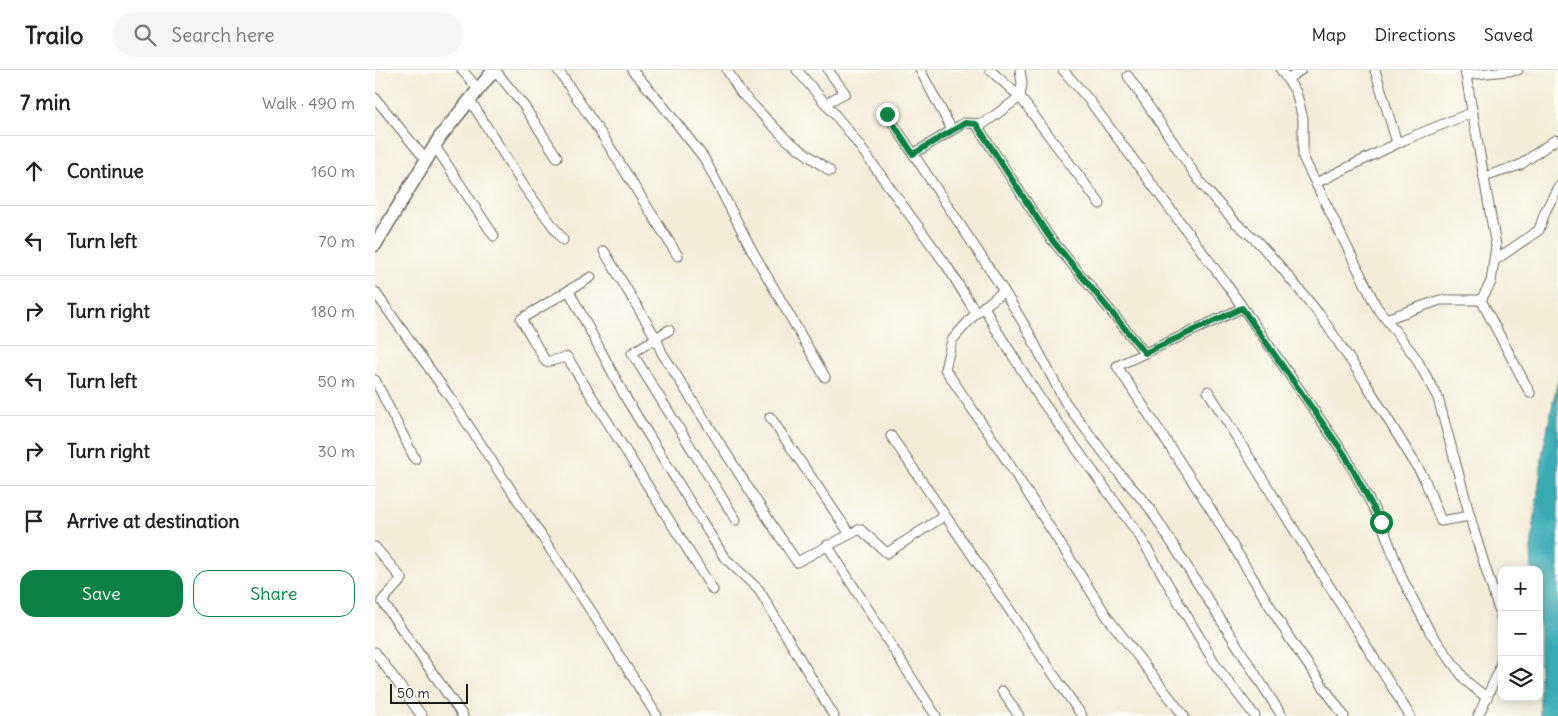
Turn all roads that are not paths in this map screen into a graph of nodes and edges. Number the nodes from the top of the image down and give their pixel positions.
1 (462, 70) edge
2 (494, 70) edge
3 (558, 70) edge
4 (633, 70) edge
5 (727, 70) edge
6 (797, 70) edge
7 (828, 70) edge
8 (920, 70) edge
9 (991, 70) edge
10 (1021, 70) edge
11 (1063, 70) edge
12 (1281, 70) edge
13 (1301, 70) edge
14 (1375, 70) edge
15 (1518, 70) edge
16 (1466, 73) edge
17 (1128, 76) dead end
18 (1287, 79) junction
19 (478, 89) junction
20 (1020, 97) junction
21 (375, 98) edge
22 (470, 100) junction
23 (826, 103) junction
24 (1473, 112) junction
25 (887, 114) dead end
26 (976, 124) junction
27 (953, 130) junction
28 (1555, 140) dead end
29 (1397, 143) junction
30 (435, 146) junction
31 (913, 154) junction
32 (557, 157) dead end
33 (426, 160) junction
34 (830, 171) dead end
35 (1484, 177) junction
36 (1316, 183) junction
37 (1558, 187) edge
38 (1100, 204) dead end
39 (495, 236) dead end
40 (377, 237) edge
41 (563, 240) dead end
42 (604, 251) dead end
43 (678, 256) dead end
44 (1494, 262) junction
45 (591, 277) dead end
46 (569, 291) junction
47 (1004, 291) junction
48 (375, 292) edge
49 (1481, 300) junction
50 (984, 306) junction
51 (1242, 308) junction
52 (975, 312) junction
53 (1386, 319) junction
54 (669, 330) dead end
55 (656, 338) junction
56 (1145, 353) junction
57 (825, 377) dead end
58 (375, 380) edge
59 (1208, 391) dead end
60 (1530, 393) dead end
61 (770, 417) dead end
62 (891, 436) dead end
63 (415, 459) dead end
64 (945, 516) junction
65 (1470, 516) junction
66 (736, 520) dead end
67 (850, 534) junction
68 (827, 545) junction
69 (375, 547) edge
70 (713, 590) dead end
71 (1499, 611) edge
72 (375, 652) edge
73 (1498, 673) edge
74 (1002, 691) dead end
75 (1487, 698) junction
76 (422, 716) edge
77 (463, 716) edge
78 (657, 716) edge
79 (834, 716) edge
80 (936, 716) edge
81 (1019, 716) edge
82 (1082, 716) edge
83 (1184, 716) edge
84 (1255, 716) edge
85 (1282, 716) edge
86 (1344, 716) edge
87 (1410, 716) edge
88 (1478, 716) edge

1 - 19 street
2 - 19 street
2 - 32 street
3 - 43 street
4 - 57 street
5 - 34 street
6 - 23 street
7 - 23 street
8 - 27 street
9 - 20 street
10 - 20 street
11 - 51 street
12 - 18 street
13 - 18 street
14 - 29 street
15 - 16 street
16 - 24 street
17 - 65 street
18 - 36 street
19 - 22 street
20 - 26 street
20 - 38 street
21 - 33 street
22 - 30 street
22 - 41 street
23 - 52 street
24 - 29 street
24 - 35 street
25 - 31 street
26 - 27 street
26 - 56 street
27 - 31 street
28 - 35 street
29 - 36 street
30 - 33 street
30 - 39 street
31 - 47 street
33 - 40 street
35 - 44 street
36 - 53 street
37 - 44 street
42 - 55 street
44 - 49 street
45 - 46 street
46 - 70 street
46 - 79 street
47 - 50 street
47 - 85 street
48 - 78 street
49 - 53 street
49 - 60 street
50 - 52 street
50 - 84 street
51 - 56 street
51 - 75 street
52 - 83 street
53 - 65 street
54 - 55 street
55 - 66 street
55 - 68 street
56 - 86 street
58 - 63 street
59 - 87 street
61 - 67 street
62 - 64 street
64 - 67 street
64 - 82 street
65 - 71 street
67 - 68 street
68 - 80 street
69 - 77 street
72 - 76 street
73 - 75 street
74 - 81 street
75 - 88 street

